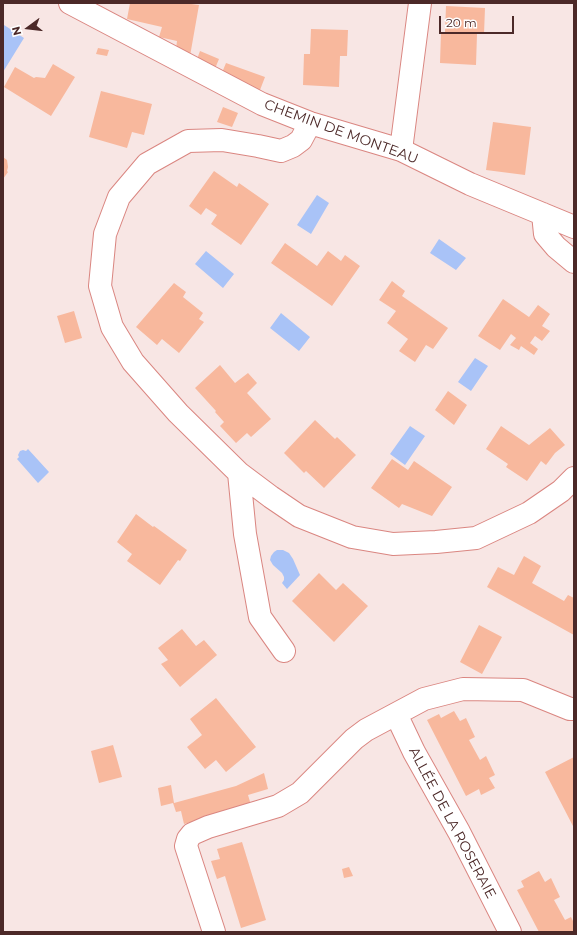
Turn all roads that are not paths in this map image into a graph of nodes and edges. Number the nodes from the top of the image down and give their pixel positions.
1 (70, 3) edge
2 (420, 3) edge
3 (310, 123) junction
4 (401, 150) junction
5 (543, 214) junction
6 (574, 227) edge
7 (574, 262) edge
8 (239, 473) junction
9 (574, 478) edge
10 (284, 651) dead end
11 (574, 709) edge
12 (396, 714) junction
13 (214, 932) edge
14 (510, 932) edge

1 - 3 street, CHEMIN DE MONTEAU
2 - 4 street
3 - 4 street, CHEMIN DE MONTEAU
3 - 8 street
4 - 5 street, CHEMIN DE MONTEAU
5 - 6 street, CHEMIN DE MONTEAU
5 - 7 street
8 - 9 street
8 - 10 street
11 - 12 street
12 - 13 street
12 - 14 street, ALLÉE DE LA ROSERAIE

